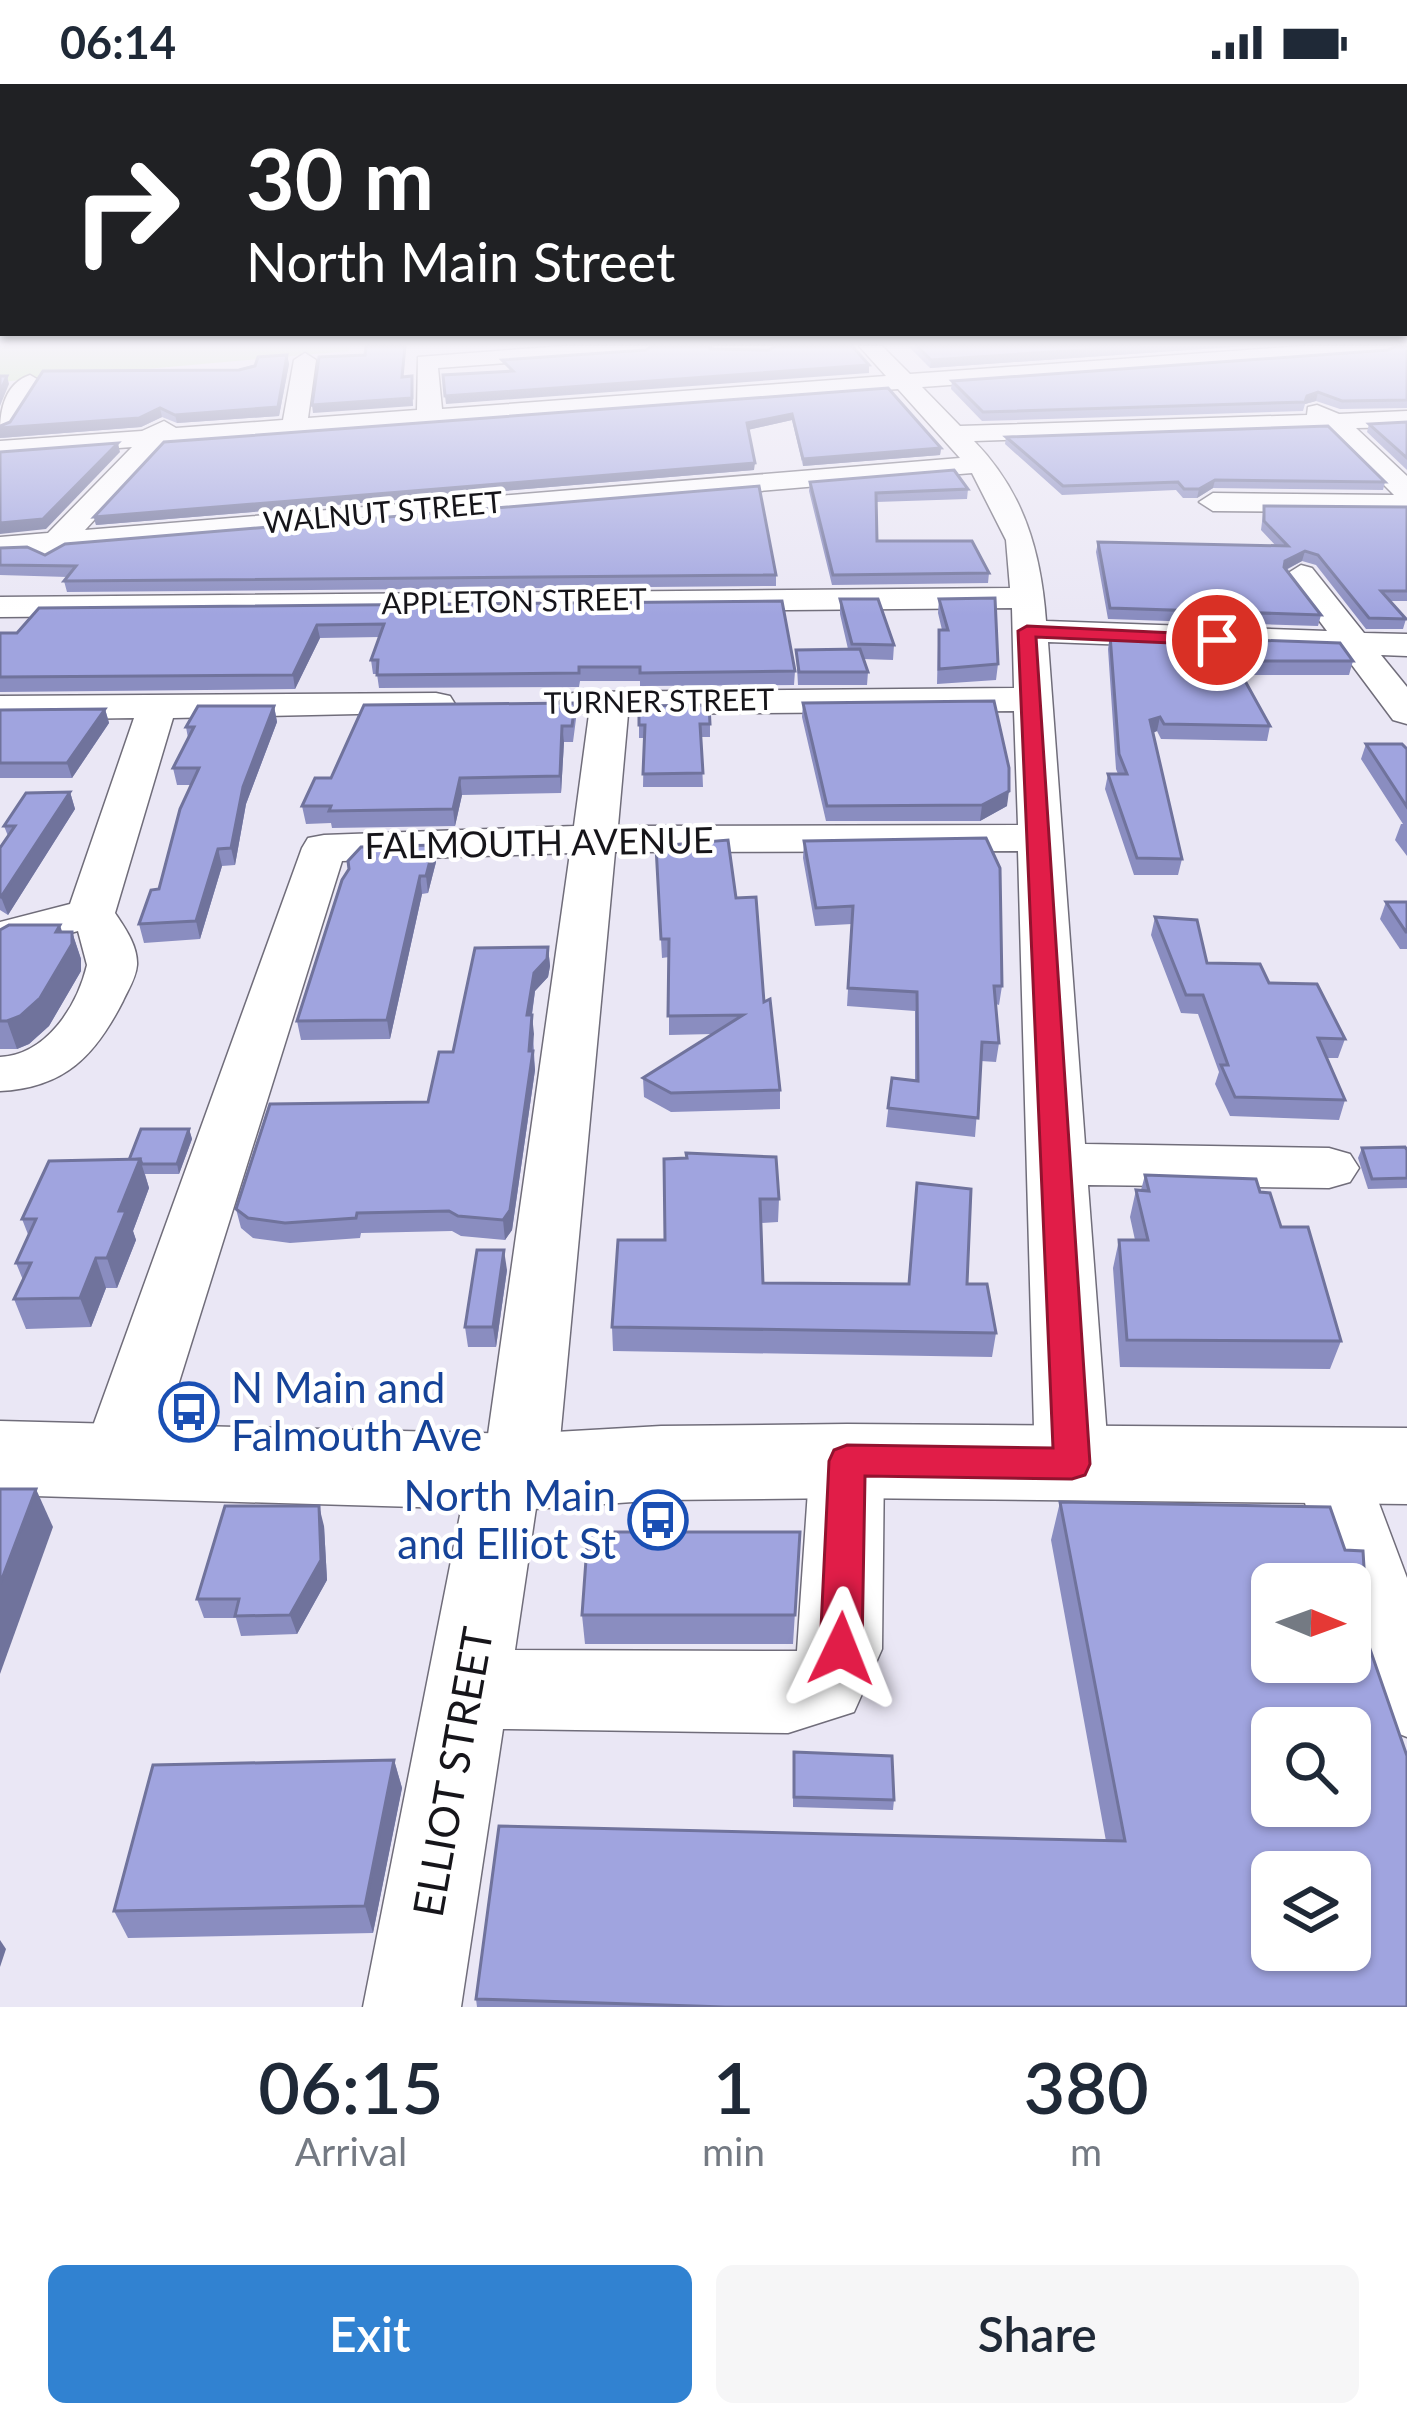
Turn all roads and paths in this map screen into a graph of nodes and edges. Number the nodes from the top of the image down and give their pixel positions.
1 (957, 436) edge
2 (1349, 436) edge
3 (155, 438) joint
4 (0, 449) edge
5 (981, 464) junction
6 (1407, 491) edge
7 (1213, 502) dead end
8 (1407, 504) edge
9 (57, 541) junction
10 (0, 546) edge
11 (1301, 575) dead end
12 (0, 605) edge
13 (1028, 614) junction
14 (1354, 644) junction
15 (1407, 645) edge
16 (1031, 699) junction
17 (539, 703) edge
18 (610, 703) junction
19 (468, 704) edge
20 (161, 707) junction
21 (0, 708) edge
22 (1407, 712) edge
23 (1039, 838) junction
24 (596, 839) junction
25 (93, 904) junction
26 (0, 937) edge
27 (0, 1074) edge
28 (1059, 1164) junction
29 (1329, 1168) dead end
30 (0, 1458) edge
31 (118, 1459) junction
32 (847, 1461) junction
33 (1072, 1464) junction
34 (1368, 1465) edge
35 (520, 1472) junction
36 (467, 1688) junction
37 (1407, 1696) edge
38 (412, 2007) edge

1 - 5 street
2 - 6 street
3 - 4 street
3 - 9 street
5 - 9 street, WALNUT STREET
5 - 13 street
7 - 8 street
9 - 10 street, WALNUT STREET
9 - 12 street
11 - 14 street
12 - 13 street, APPLETON STREET
13 - 14 street, APPLETON STREET
13 - 16 street
14 - 15 street, APPLETON STREET
14 - 22 street
16 - 18 street, TURNER STREET
16 - 23 street
17 - 18 street, TURNER STREET
18 - 24 street, ELLIOT STREET
19 - 20 street
20 - 21 street
20 - 25 street
23 - 24 street, FALMOUTH AVENUE
23 - 28 street
24 - 31 street, FALMOUTH AVENUE
24 - 35 street, ELLIOT STREET
25 - 26 street
25 - 27 street
28 - 29 street
28 - 33 street
30 - 31 main road
31 - 35 main road
32 - 33 main road
32 - 35 main road
32 - 36 street
33 - 34 main road
34 - 37 street
35 - 36 street, ELLIOT STREET
36 - 38 street, ELLIOT STREET

